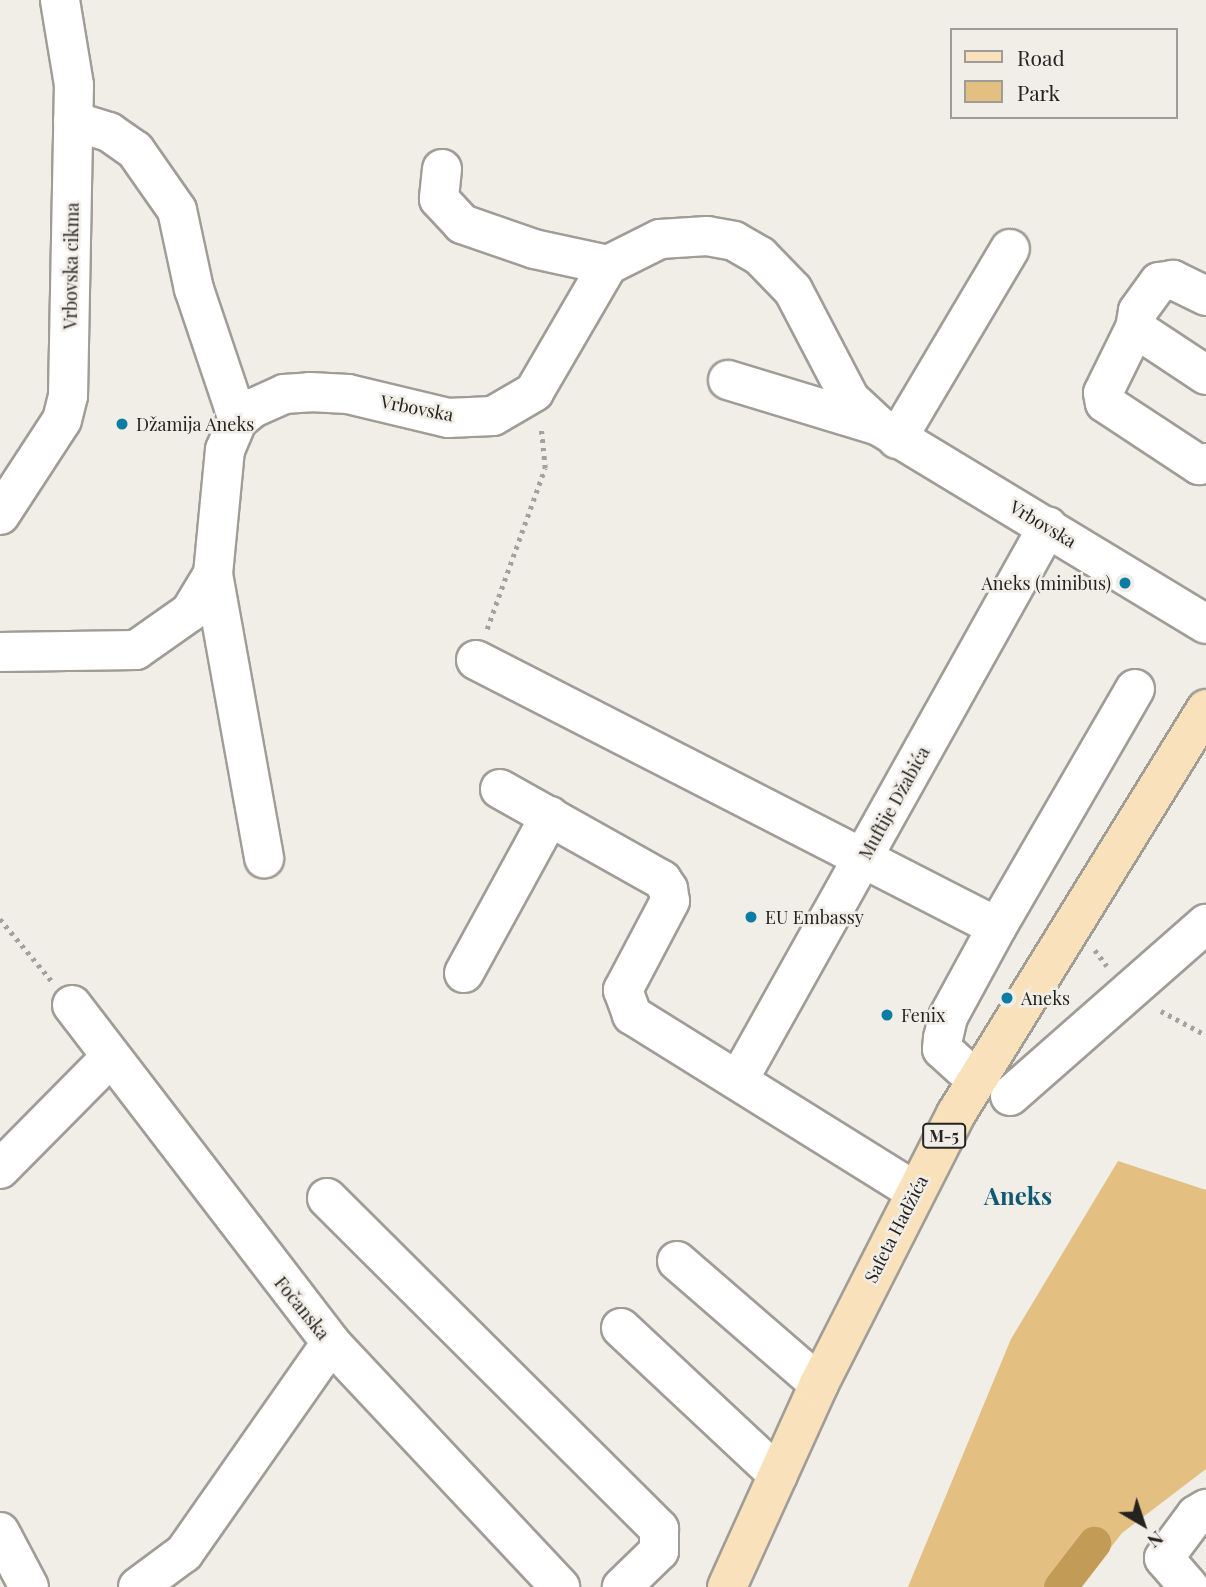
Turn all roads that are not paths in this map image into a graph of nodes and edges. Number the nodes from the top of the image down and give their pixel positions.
1 (60, 0) edge
2 (74, 121) junction
3 (442, 169) dead end
4 (1010, 249) dead end
5 (608, 265) junction
6 (1206, 296) edge
7 (1135, 328) junction
8 (1206, 375) edge
9 (728, 380) dead end
10 (238, 420) junction
11 (888, 432) junction
12 (1206, 463) edge
13 (0, 514) edge
14 (1048, 526) junction
15 (213, 574) junction
16 (1206, 624) edge
17 (0, 652) edge
18 (476, 660) road end
19 (1135, 689) dead end
20 (1206, 709) edge
21 (500, 789) dead end
22 (551, 816) junction
23 (864, 856) junction
24 (264, 858) dead end
25 (1206, 924) edge
26 (997, 927) junction
27 (464, 973) dead end
28 (72, 1005) road end
29 (111, 1057) junction
30 (739, 1079) junction
31 (976, 1080) junction
32 (1010, 1096) dead end
33 (0, 1169) edge
34 (915, 1191) junction
35 (327, 1198) dead end
36 (677, 1261) dead end
37 (621, 1328) dead end
38 (331, 1343) junction
39 (819, 1384) junction
40 (778, 1475) junction
41 (1206, 1509) edge
42 (0, 1532) edge
43 (29, 1587) edge
44 (138, 1587) edge
45 (560, 1587) edge
46 (622, 1587) edge
47 (727, 1587) edge
48 (1189, 1587) edge

1 - 2 street, Vrbovska cikma
2 - 10 street
2 - 13 street, Vrbovska cikma
3 - 5 street
4 - 11 street
5 - 10 street, Vrbovska
5 - 11 street, Vrbovska
6 - 7 street
7 - 8 street
7 - 12 street
9 - 11 street, Vrbovska
10 - 15 street
11 - 14 street, Vrbovska
14 - 16 street, Vrbovska
14 - 23 street, Muftije Džabića
15 - 17 street
15 - 24 street
18 - 23 street
19 - 26 street
20 - 31 main road, Safeta Hadžića / M-5
21 - 22 street
22 - 27 street
22 - 30 street
23 - 26 street
23 - 30 street, Muftije Džabića
25 - 32 street
26 - 31 street
28 - 29 street, Fočanska
29 - 33 street
29 - 38 street, Fočanska
30 - 34 street
31 - 34 main road, Safeta Hadžića / M-5
34 - 39 main road, Safeta Hadžića / M-5
35 - 46 street
36 - 39 street
37 - 40 street
38 - 44 street
38 - 45 street, Fočanska
39 - 40 main road, Safeta Hadžića / M-5
40 - 47 main road, Safeta Hadžića / M-5
41 - 48 street
42 - 43 street

